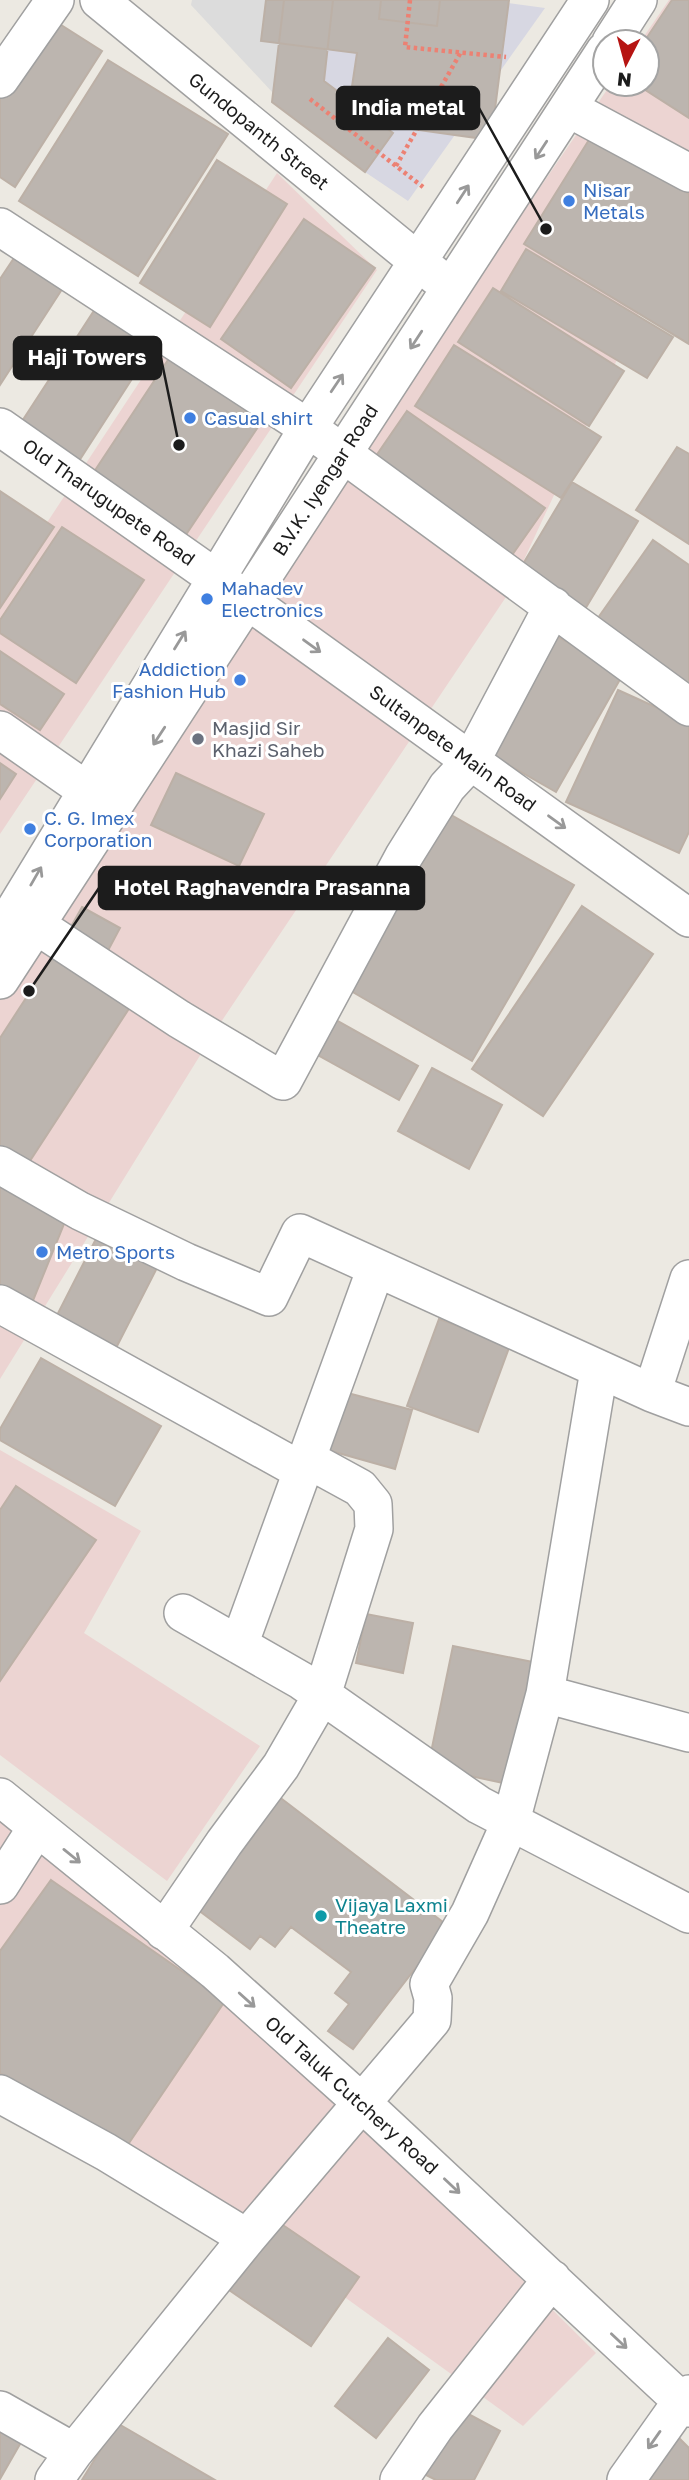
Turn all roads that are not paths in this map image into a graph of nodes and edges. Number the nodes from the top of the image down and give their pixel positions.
1 (55, 0) edge
2 (99, 0) edge
3 (590, 0) edge
4 (638, 0) edge
5 (620, 28) edge
6 (591, 73) edge
7 (0, 79) edge
8 (568, 108) junction
9 (689, 172) edge
10 (0, 227) edge
11 (418, 262) junction
12 (450, 288) junction
13 (0, 427) edge
14 (308, 428) junction
15 (341, 453) junction
16 (217, 578) junction
17 (247, 600) junction
18 (553, 606) junction
19 (689, 707) edge
20 (0, 730) edge
21 (471, 761) junction
22 (86, 790) junction
23 (689, 918) edge
24 (36, 925) junction
25 (0, 934) edge
26 (0, 979) edge
27 (0, 1164) edge
28 (376, 1268) junction
29 (689, 1279) edge
30 (0, 1304) edge
31 (599, 1370) junction
32 (652, 1393) junction
33 (689, 1406) edge
34 (304, 1465) junction
35 (183, 1613) dead end
36 (239, 1645) junction
37 (545, 1694) junction
38 (321, 1695) junction
39 (689, 1733) edge
40 (0, 1797) edge
41 (512, 1821) junction
42 (37, 1827) junction
43 (0, 1885) edge
44 (689, 1914) edge
45 (164, 1931) junction
46 (0, 2094) edge
47 (360, 2102) junction
48 (247, 2238) junction
49 (552, 2279) junction
50 (687, 2401) edge
51 (0, 2410) edge
52 (64, 2466) edge
53 (399, 2480) edge
54 (626, 2480) edge

1 - 7 street
2 - 11 street, Gundopanth Street
11 -> 3 street, B.V.K. Iyengar Road
4 - 5 street
6 - 8 street, B.V.K. Iyengar Road
8 - 9 street
8 -> 12 street, B.V.K. Iyengar Road
10 - 14 street
11 - 12 street, Gundopanth Street
14 -> 11 street, B.V.K. Iyengar Road
12 -> 15 street, B.V.K. Iyengar Road
13 - 16 street, Old Tharugupete Road
14 - 15 street
14 - 16 street, B.V.K. Iyengar Road
15 - 17 street, B.V.K. Iyengar Road
15 - 18 street
16 - 17 street, Sultanpete Main Road
22 -> 16 street, B.V.K. Iyengar Road
17 -> 21 street, Sultanpete Main Road
17 -> 24 street, B.V.K. Iyengar Road
18 - 19 street
18 - 21 street
20 - 22 street
21 -> 23 street, Sultanpete Main Road
21 - 24 street
25 -> 22 street, B.V.K. Iyengar Road
24 - 26 street, B.V.K. Iyengar Road
27 - 28 street
28 - 31 street
28 - 34 street
29 - 32 street
30 - 34 street
31 - 32 street
31 - 37 street
32 - 33 street
34 - 36 street
34 - 38 street
35 - 36 street
36 - 38 street
37 - 39 street
37 - 41 street
38 - 41 street
38 - 45 street
40 - 42 street, Old Taluk Cutchery Road
41 - 44 street
41 - 47 street
42 - 43 street
42 -> 45 street, Old Taluk Cutchery Road
45 -> 47 street, Old Taluk Cutchery Road
46 - 48 street
47 - 48 street
47 -> 49 street, Old Taluk Cutchery Road
48 - 52 street
49 -> 50 street, Old Taluk Cutchery Road
49 - 53 street
50 -> 54 street
51 - 52 street

